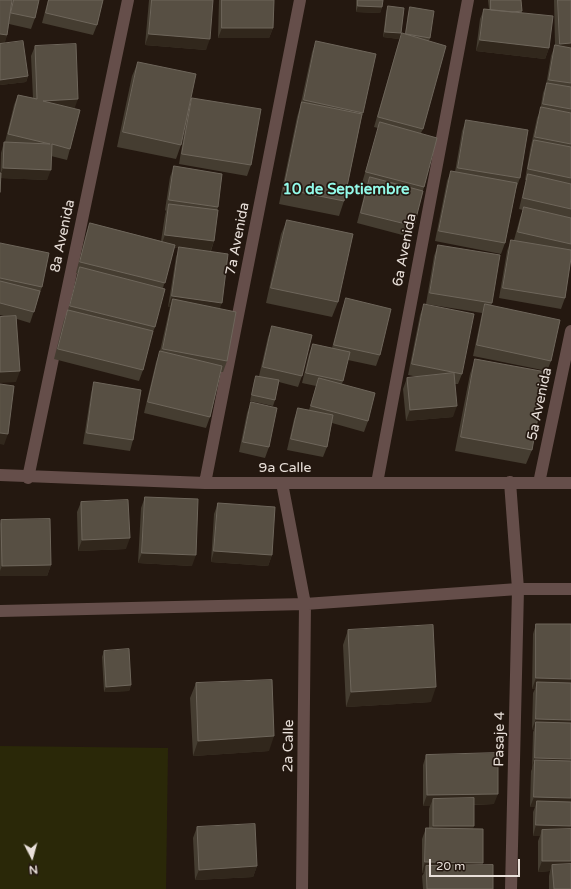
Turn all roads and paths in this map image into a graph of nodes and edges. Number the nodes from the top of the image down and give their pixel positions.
1 (128, 0) edge
2 (300, 0) edge
3 (468, 0) edge
4 (571, 331) edge
5 (0, 475) edge
6 (28, 478) junction
7 (510, 482) junction
8 (205, 483) junction
9 (282, 483) junction
10 (377, 483) junction
11 (539, 483) junction
12 (571, 483) edge
13 (518, 589) junction
14 (571, 590) edge
15 (305, 604) junction
16 (0, 611) edge
17 (302, 889) edge
18 (511, 889) edge

1 - 6 street, 8a Avenida
2 - 8 street, 7a Avenida
3 - 10 street, 6a Avenida
4 - 11 street, 5a Avenida
5 - 6 street, 9a Calle
6 - 8 street, 9a Calle
7 - 10 street, 9a Calle
7 - 11 street, 9a Calle
7 - 13 street, Pasaje 4
8 - 9 street, 9a Calle
9 - 10 street, 9a Calle
9 - 15 street, 2a Calle
11 - 12 street, 9a Calle
13 - 14 street
13 - 15 street
13 - 18 street, Pasaje 4
15 - 16 street
15 - 17 street, 2a Calle

